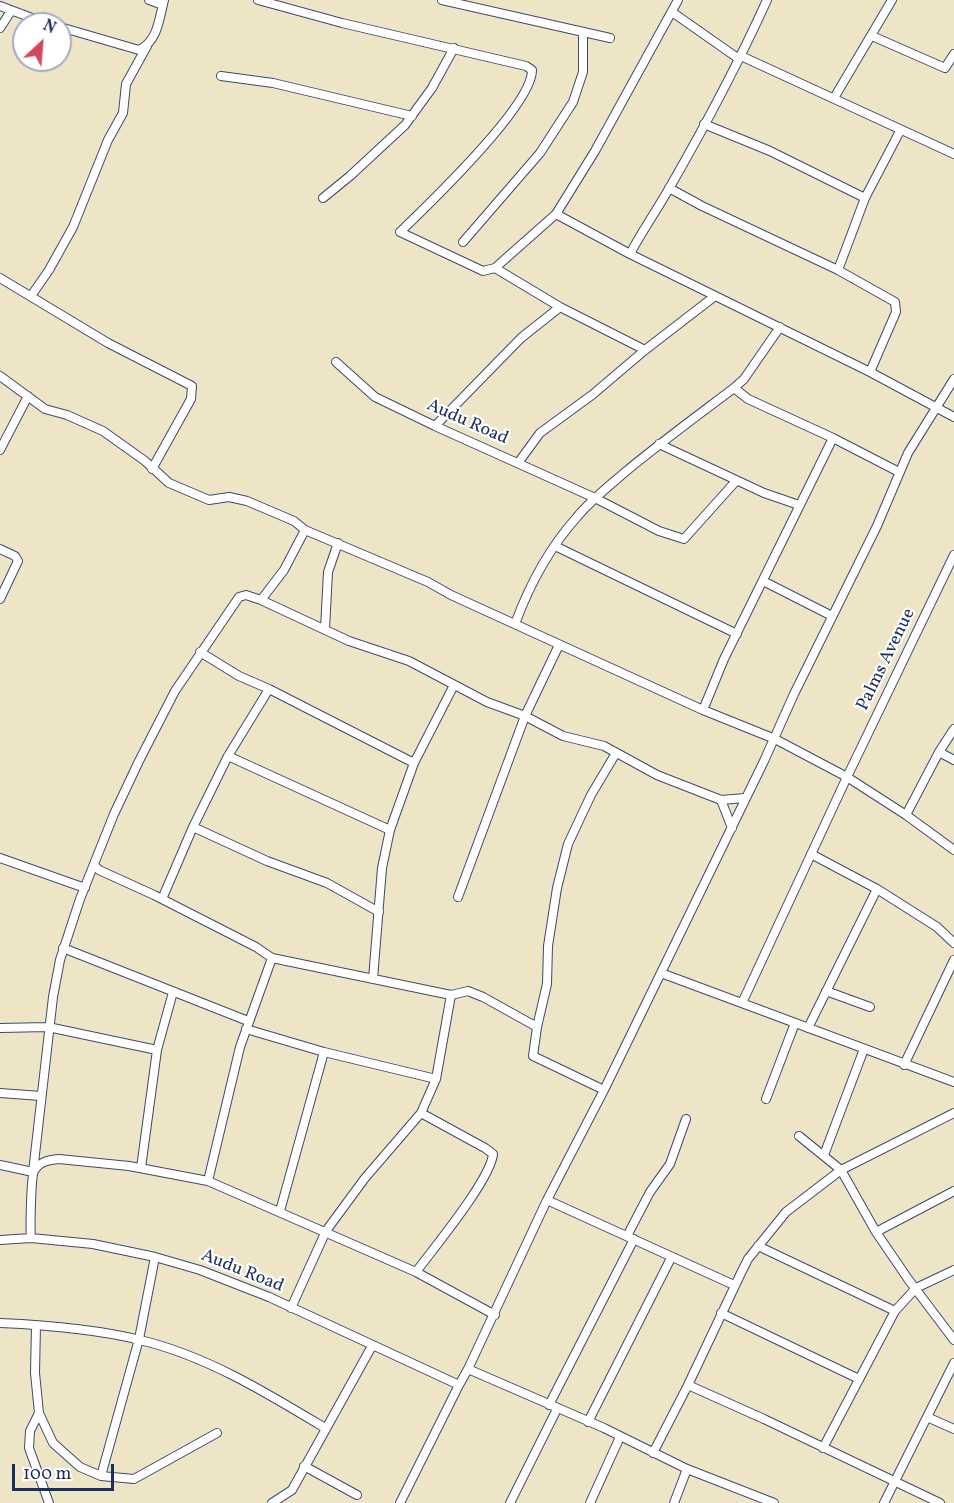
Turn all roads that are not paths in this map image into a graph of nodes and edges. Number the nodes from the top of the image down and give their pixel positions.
1 (149, 0) edge
2 (258, 0) edge
3 (442, 0) edge
4 (678, 0) edge
5 (767, 0) edge
6 (892, 0) edge
7 (163, 2) edge
8 (0, 6) edge
9 (11, 11) junction
10 (14, 12) edge
11 (672, 12) junction
12 (0, 28) edge
13 (72, 30) edge
14 (583, 33) junction
15 (872, 36) junction
16 (610, 38) dead end
17 (147, 46) junction
18 (454, 48) junction
19 (954, 54) edge
20 (740, 57) junction
21 (221, 76) dead end
22 (834, 98) junction
23 (412, 116) junction
24 (704, 124) junction
25 (900, 131) junction
26 (954, 154) edge
27 (669, 188) junction
28 (323, 198) dead end
29 (865, 198) junction
30 (556, 214) junction
31 (463, 242) dead end
32 (630, 254) junction
33 (495, 268) junction
34 (838, 270) junction
35 (0, 278) edge
36 (31, 296) junction
37 (715, 296) junction
38 (560, 307) junction
39 (780, 327) junction
40 (645, 350) junction
41 (336, 362) dead end
42 (870, 372) junction
43 (0, 376) edge
44 (954, 379) edge
45 (734, 388) junction
46 (28, 396) junction
47 (935, 408) junction
48 (954, 417) edge
49 (435, 426) junction
50 (833, 438) junction
51 (659, 444) junction
52 (0, 450) edge
53 (518, 463) junction
54 (152, 469) junction
55 (899, 472) junction
56 (736, 480) junction
57 (595, 498) junction
58 (799, 505) junction
59 (305, 530) junction
60 (338, 543) junction
61 (555, 546) junction
62 (0, 549) edge
63 (954, 555) edge
64 (763, 581) junction
65 (0, 599) edge
66 (261, 600) junction
67 (832, 616) junction
68 (515, 624) junction
69 (324, 629) junction
70 (736, 634) junction
71 (559, 645) junction
72 (200, 652) junction
73 (454, 685) junction
74 (269, 689) junction
75 (703, 710) junction
76 (525, 716) junction
77 (954, 729) edge
78 (775, 739) junction
79 (939, 752) junction
80 (616, 753) junction
81 (228, 756) junction
82 (954, 760) edge
83 (414, 763) junction
84 (847, 777) junction
85 (745, 798) junction
86 (721, 800) junction
87 (906, 815) junction
88 (193, 827) junction
89 (732, 828) junction
90 (390, 830) junction
91 (954, 850) edge
92 (811, 854) junction
93 (0, 858) edge
94 (95, 866) junction
95 (85, 888) junction
96 (877, 889) junction
97 (458, 897) dead end
98 (162, 899) junction
99 (379, 912) junction
100 (954, 943) edge
101 (63, 948) junction
102 (272, 958) junction
103 (954, 960) edge
104 (661, 973) junction
105 (951, 976) edge
106 (373, 979) junction
107 (826, 991) junction
108 (173, 992) junction
109 (451, 995) junction
110 (742, 1003) junction
111 (870, 1007) dead end
112 (795, 1023) junction
113 (247, 1025) junction
114 (48, 1026) junction
115 (537, 1027) junction
116 (0, 1028) edge
117 (808, 1028) junction
118 (864, 1049) junction
119 (157, 1050) junction
120 (324, 1052) junction
121 (904, 1065) junction
122 (436, 1079) junction
123 (954, 1082) edge
124 (604, 1090) junction
125 (0, 1093) edge
126 (41, 1096) junction
127 (766, 1099) dead end
128 (421, 1113) junction
129 (954, 1113) edge
130 (686, 1119) dead end
131 (799, 1136) dead end
132 (824, 1155) junction
133 (0, 1165) edge
134 (141, 1168) junction
135 (841, 1170) junction
136 (33, 1172) junction
137 (208, 1181) junction
138 (954, 1191) edge
139 (547, 1200) junction
140 (280, 1211) junction
141 (326, 1231) junction
142 (876, 1232) junction
143 (630, 1237) junction
144 (31, 1238) junction
145 (0, 1240) edge
146 (758, 1246) junction
147 (155, 1257) junction
148 (671, 1258) junction
149 (954, 1270) edge
150 (416, 1272) junction
151 (734, 1285) junction
152 (916, 1288) junction
153 (291, 1308) junction
154 (895, 1311) junction
155 (721, 1313) junction
156 (495, 1315) junction
157 (0, 1323) edge
158 (36, 1325) junction
159 (139, 1339) junction
160 (954, 1340) edge
161 (372, 1346) junction
162 (954, 1362) edge
163 (468, 1369) junction
164 (859, 1379) junction
165 (459, 1385) junction
166 (688, 1385) junction
167 (549, 1406) junction
168 (557, 1409) junction
169 (39, 1413) junction
170 (927, 1417) junction
171 (588, 1422) junction
172 (325, 1428) junction
173 (954, 1429) edge
174 (217, 1433) dead end
175 (620, 1437) junction
176 (823, 1448) junction
177 (653, 1453) junction
178 (304, 1466) junction
179 (687, 1469) junction
180 (101, 1476) junction
181 (895, 1482) junction
182 (357, 1495) dead end
183 (50, 1503) edge
184 (272, 1503) edge
185 (400, 1503) edge
186 (510, 1503) edge
187 (590, 1503) edge
188 (674, 1503) edge
189 (774, 1503) edge
190 (884, 1503) edge
191 (940, 1503) edge

1 - 7 street
2 - 18 street
3 - 14 street
4 - 11 street
5 - 20 street
6 - 15 street
7 - 17 street
8 - 9 street
9 - 10 street
9 - 12 street
11 - 20 street
11 - 30 street
13 - 17 street
14 - 16 street
14 - 31 street
15 - 19 street
15 - 22 street
17 - 36 street
18 - 23 street
18 - 33 street
20 - 22 street
20 - 24 street
21 - 23 street
22 - 25 street
23 - 28 street
24 - 27 street
24 - 29 street
25 - 26 street
25 - 29 street
27 - 32 street
27 - 34 street
29 - 34 street
30 - 32 street
30 - 33 street
32 - 37 street
33 - 38 street
34 - 42 street
35 - 36 street
36 - 54 street
37 - 39 street
37 - 40 street
38 - 40 street
38 - 49 street
39 - 42 street
39 - 45 street
40 - 53 street
41 - 49 street, Audu Road
42 - 47 street
43 - 46 street
44 - 47 street
45 - 50 street
45 - 51 street
46 - 52 street
46 - 54 street
47 - 48 street
47 - 55 street
49 - 53 street, Audu Road
50 - 55 street
50 - 58 street
51 - 56 street
51 - 57 street
53 - 57 street, Audu Road
54 - 59 street
55 - 67 street
56 - 57 street, Audu Road
56 - 58 street
57 - 61 street
58 - 64 street
59 - 60 street
59 - 66 street
60 - 68 street
60 - 69 street
61 - 68 street
61 - 70 street
62 - 65 street
63 - 84 street, Palms Avenue
64 - 67 street
64 - 70 street
66 - 69 street
66 - 72 street
67 - 78 street
68 - 71 street
69 - 73 street
70 - 75 street
71 - 75 street
71 - 76 street
72 - 74 street
72 - 94 street
73 - 76 street
73 - 83 street
74 - 81 street
74 - 83 street
75 - 78 street
76 - 80 street
76 - 97 street
77 - 79 street
78 - 84 street
78 - 85 street
79 - 82 street
79 - 87 street
80 - 86 street
80 - 115 street
81 - 88 street
81 - 90 street
83 - 90 street
84 - 87 street
84 - 92 street, Palms Avenue
85 - 86 street
85 - 89 street
86 - 89 street
87 - 91 street
88 - 98 street
88 - 99 street
89 - 104 street
90 - 99 street
92 - 96 street
92 - 110 street, Palms Avenue
93 - 95 street
94 - 95 street
94 - 98 street
95 - 101 street
96 - 100 street
96 - 107 street
98 - 102 street
99 - 106 street
101 - 108 street
101 - 114 street
102 - 106 street
102 - 113 street
103 - 105 street
104 - 110 street
104 - 124 street
105 - 121 street
106 - 109 street
107 - 111 street
107 - 117 street
108 - 113 street
108 - 119 street
109 - 115 street
109 - 122 street
110 - 112 street
112 - 117 street
112 - 127 street
113 - 120 street
113 - 137 street
114 - 116 street
114 - 119 street
114 - 126 street
115 - 124 street
117 - 118 street
118 - 121 street
118 - 132 street
119 - 134 street
120 - 122 street
120 - 140 street
121 - 123 street
122 - 128 street
124 - 139 street
125 - 126 street
126 - 136 street
128 - 141 street
128 - 150 street
129 - 135 street
130 - 143 street
131 - 132 street
132 - 135 street
133 - 136 street
134 - 136 street
134 - 137 street
135 - 142 street
135 - 146 street
136 - 144 street
137 - 140 street
138 - 142 street
139 - 143 street
139 - 156 street
140 - 141 street
141 - 150 street
141 - 153 street
142 - 152 street
143 - 148 street
143 - 167 street
144 - 145 street, Audu Road
144 - 147 street, Audu Road
146 - 151 street
146 - 154 street
147 - 153 street, Audu Road
147 - 159 street
148 - 151 street
148 - 171 street
149 - 152 street
150 - 156 street
151 - 155 street
152 - 154 street
152 - 160 street
153 - 161 street, Audu Road
154 - 164 street
155 - 164 street
155 - 166 street
156 - 163 street
157 - 158 street
158 - 159 street
158 - 169 street
159 - 172 street
159 - 180 street
161 - 165 street, Audu Road
161 - 172 street
162 - 170 street
163 - 165 street
163 - 167 street
164 - 176 street
165 - 185 street
166 - 176 street
166 - 177 street
167 - 168 street
168 - 171 street
168 - 186 street
169 - 180 street
169 - 183 street
170 - 173 street
170 - 181 street
171 - 175 street
172 - 178 street
174 - 180 street
175 - 177 street
175 - 187 street
176 - 181 street
177 - 179 street
178 - 182 street
178 - 184 street
179 - 188 street
179 - 189 street
181 - 190 street
181 - 191 street

